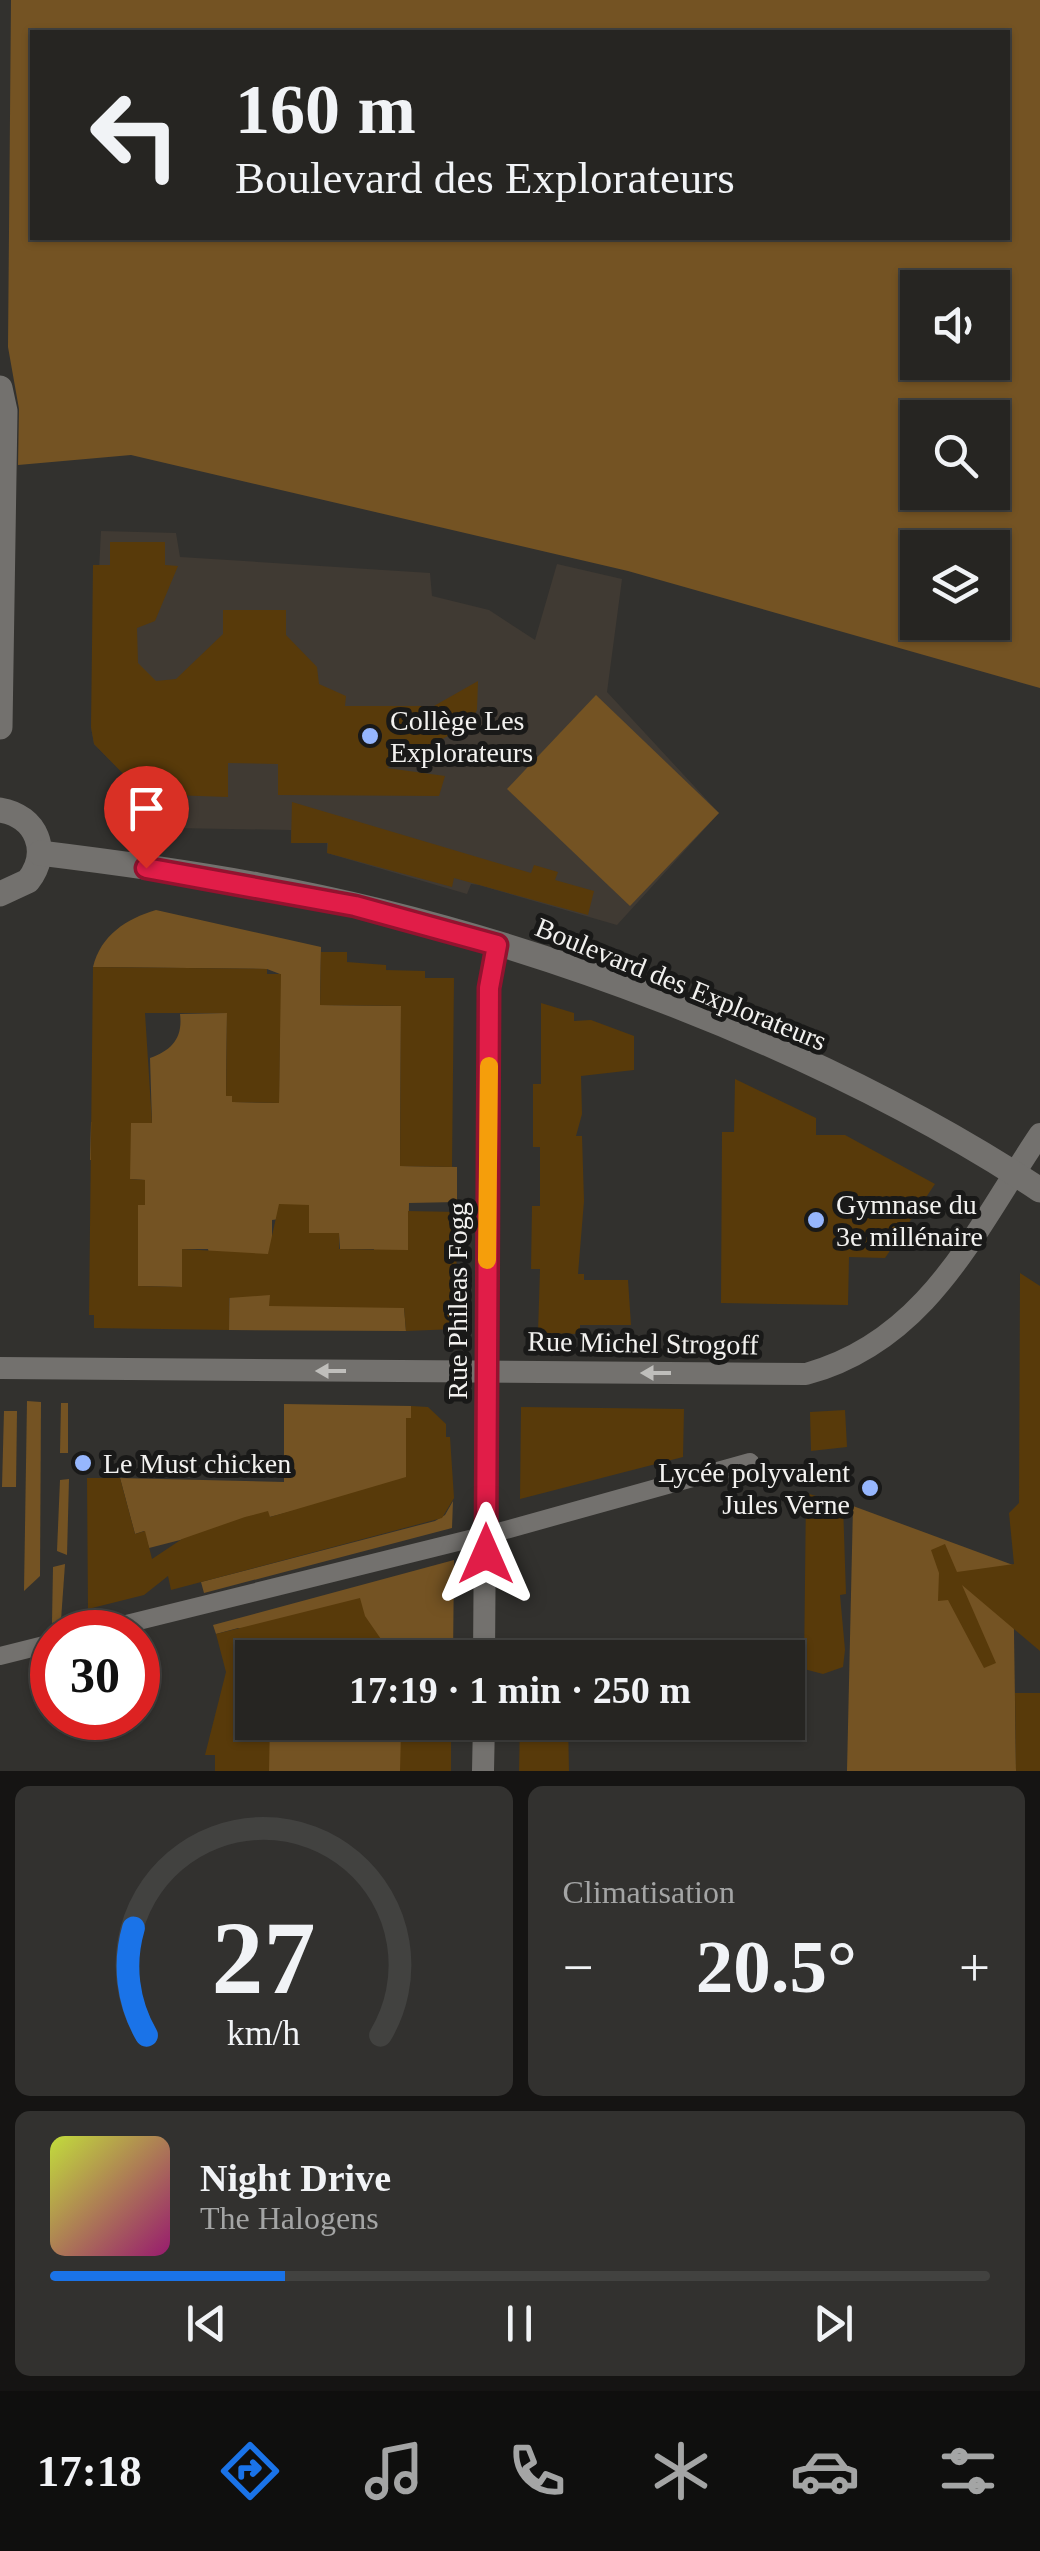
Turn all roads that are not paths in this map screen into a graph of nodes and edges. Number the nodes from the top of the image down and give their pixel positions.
1 (0, 388) edge
2 (0, 727) edge
3 (0, 810) edge
4 (40, 853) junction
5 (0, 894) edge
6 (497, 945) junction
7 (1040, 1134) edge
8 (1014, 1173) junction
9 (1040, 1190) edge
10 (0, 1368) edge
11 (487, 1372) junction
12 (750, 1462) dead end
13 (486, 1536) junction
14 (160, 1616) edge
15 (484, 1640) edge
16 (30, 1648) edge
17 (0, 1656) edge
18 (484, 1740) edge
19 (483, 1771) edge

1 - 2 street
3 - 4 street
4 - 5 street
4 - 6 street, Boulevard des Explorateurs
6 - 8 street, Boulevard des Explorateurs
6 - 11 street, Rue Phileas Fogg
7 - 8 street, Rue Michel Strogoff
8 - 9 street, Boulevard des Explorateurs
8 -> 11 street, Rue Michel Strogoff
11 -> 10 street, Rue Michel Strogoff
11 - 13 street, Rue Phileas Fogg
12 - 13 street
13 - 14 street
13 - 15 street, Rue Phileas Fogg
16 - 17 street
18 - 19 street

